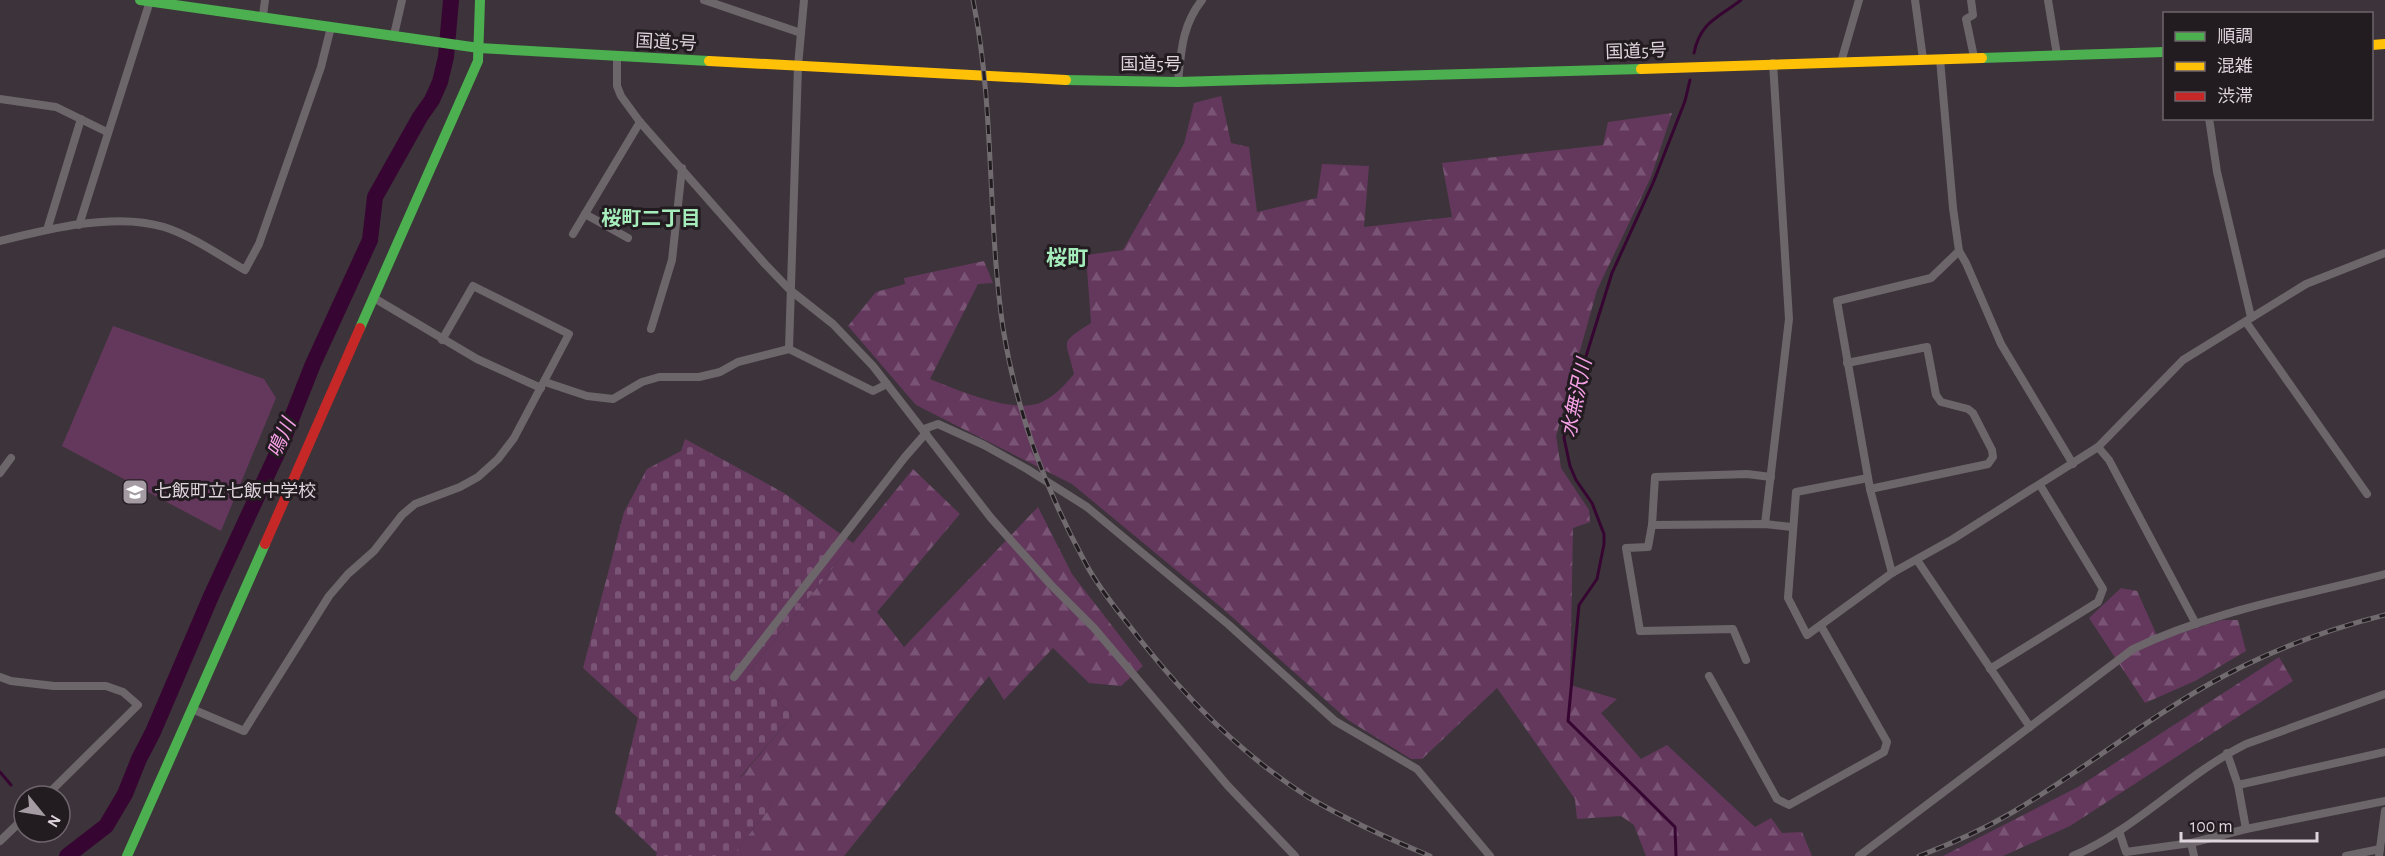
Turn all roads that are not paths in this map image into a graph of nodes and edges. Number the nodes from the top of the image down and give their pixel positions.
1 (265, 0) edge
2 (402, 0) edge
3 (480, 0) edge
4 (704, 0) edge
5 (804, 0) edge
6 (1202, 0) edge
7 (1859, 0) edge
8 (1915, 0) edge
9 (1971, 0) edge
10 (2048, 0) edge
11 (145, 1) edge
12 (263, 16) junction
13 (331, 27) junction
14 (801, 33) junction
15 (394, 35) junction
16 (479, 48) junction
17 (2163, 52) edge
18 (2057, 55) junction
19 (617, 57) junction
20 (1974, 57) junction
21 (1923, 59) junction
22 (1940, 59) junction
23 (1841, 62) junction
24 (1773, 63) junction
25 (798, 66) junction
26 (1178, 82) junction
27 (0, 99) edge
28 (81, 119) junction
29 (2209, 120) edge
30 (640, 122) junction
31 (107, 132) junction
32 (682, 168) junction
33 (585, 214) junction
34 (79, 225) junction
35 (47, 230) junction
36 (573, 234) dead end
37 (628, 238) dead end
38 (0, 242) edge
39 (1959, 251) junction
40 (2385, 253) edge
41 (790, 290) junction
42 (374, 298) junction
43 (2249, 320) junction
44 (651, 329) dead end
45 (442, 340) junction
46 (789, 349) junction
47 (1847, 363) junction
48 (887, 384) junction
49 (543, 385) junction
50 (925, 431) junction
51 (2098, 447) junction
52 (11, 458) dead end
53 (2073, 464) junction
54 (0, 473) edge
55 (1771, 477) junction
56 (1868, 478) junction
57 (2040, 485) junction
58 (1870, 489) junction
59 (2367, 494) dead end
60 (1765, 524) junction
61 (1652, 525) junction
62 (1792, 527) junction
63 (1917, 560) junction
64 (1892, 573) junction
65 (2385, 574) edge
66 (2196, 624) junction
67 (1821, 626) junction
68 (1746, 660) dead end
69 (1990, 669) junction
70 (1709, 676) dead end
71 (0, 677) edge
72 (734, 677) dead end
73 (2385, 694) edge
74 (192, 709) junction
75 (2030, 727) junction
76 (2385, 752) edge
77 (2227, 753) junction
78 (58, 784) edge
79 (2238, 785) junction
80 (2385, 801) edge
81 (2385, 811) edge
82 (2246, 829) junction
83 (12, 830) edge
84 (2119, 831) junction
85 (0, 841) edge
86 (2191, 843) junction
87 (2380, 853) edge
88 (127, 856) edge
89 (1295, 856) edge
90 (1490, 856) edge
91 (1859, 856) edge
92 (2073, 856) edge
93 (2194, 856) edge
94 (2346, 856) edge

1 - 12 street
2 - 15 street
3 - 16 main road
4 - 14 street
5 - 14 street
6 - 26 street
7 - 23 street
8 - 21 street
9 - 20 street
10 - 18 street
11 - 12 main road, 国道5号
11 - 31 street
12 - 13 main road, 国道5号
13 - 15 main road, 国道5号
13 - 34 street
14 - 25 street
15 - 16 main road, 国道5号
16 - 19 main road, 国道5号
16 - 42 main road
17 - 18 main road, 国道5号
18 - 20 main road, 国道5号
19 - 25 main road, 国道5号
19 - 30 street
20 - 22 main road, 国道5号
21 - 22 main road, 国道5号
21 - 23 main road, 国道5号
22 - 39 street
23 - 24 main road, 国道5号
24 - 26 main road, 国道5号
24 - 55 street
25 - 26 main road, 国道5号
25 - 41 street
27 - 28 street
28 - 31 street
28 - 35 street
29 - 43 street
30 - 32 street
30 - 33 street
31 - 34 street
32 - 41 street
32 - 44 street
33 - 36 street
33 - 37 street
34 - 35 street
35 - 38 street
39 - 47 street
39 - 53 street
40 - 43 street
41 - 46 street
41 - 48 street
42 - 45 street
42 - 74 main road
43 - 51 street
43 - 59 street
45 - 49 street
45 - 49 street
46 - 48 street
46 - 49 street
47 - 56 street
47 - 58 street
48 - 50 street
49 - 74 street
50 - 72 street
50 - 89 street
50 - 90 street
51 - 53 street
51 - 66 street
52 - 54 street
53 - 57 street
55 - 60 street
55 - 61 street
56 - 58 street
56 - 62 street
57 - 63 street
57 - 69 street
58 - 64 street
60 - 61 street
60 - 62 street
61 - 68 street
62 - 67 street
63 - 64 street
63 - 69 street
64 - 67 street
65 - 66 street
66 - 75 street
67 - 70 street
69 - 75 street
71 - 78 street
73 - 77 street
74 - 88 main road
75 - 91 street
76 - 79 street
77 - 79 street
77 - 84 street
79 - 82 street
80 - 82 street
81 - 87 street
82 - 86 street
83 - 85 street
84 - 86 street
84 - 92 street
86 - 93 street
87 - 94 street

